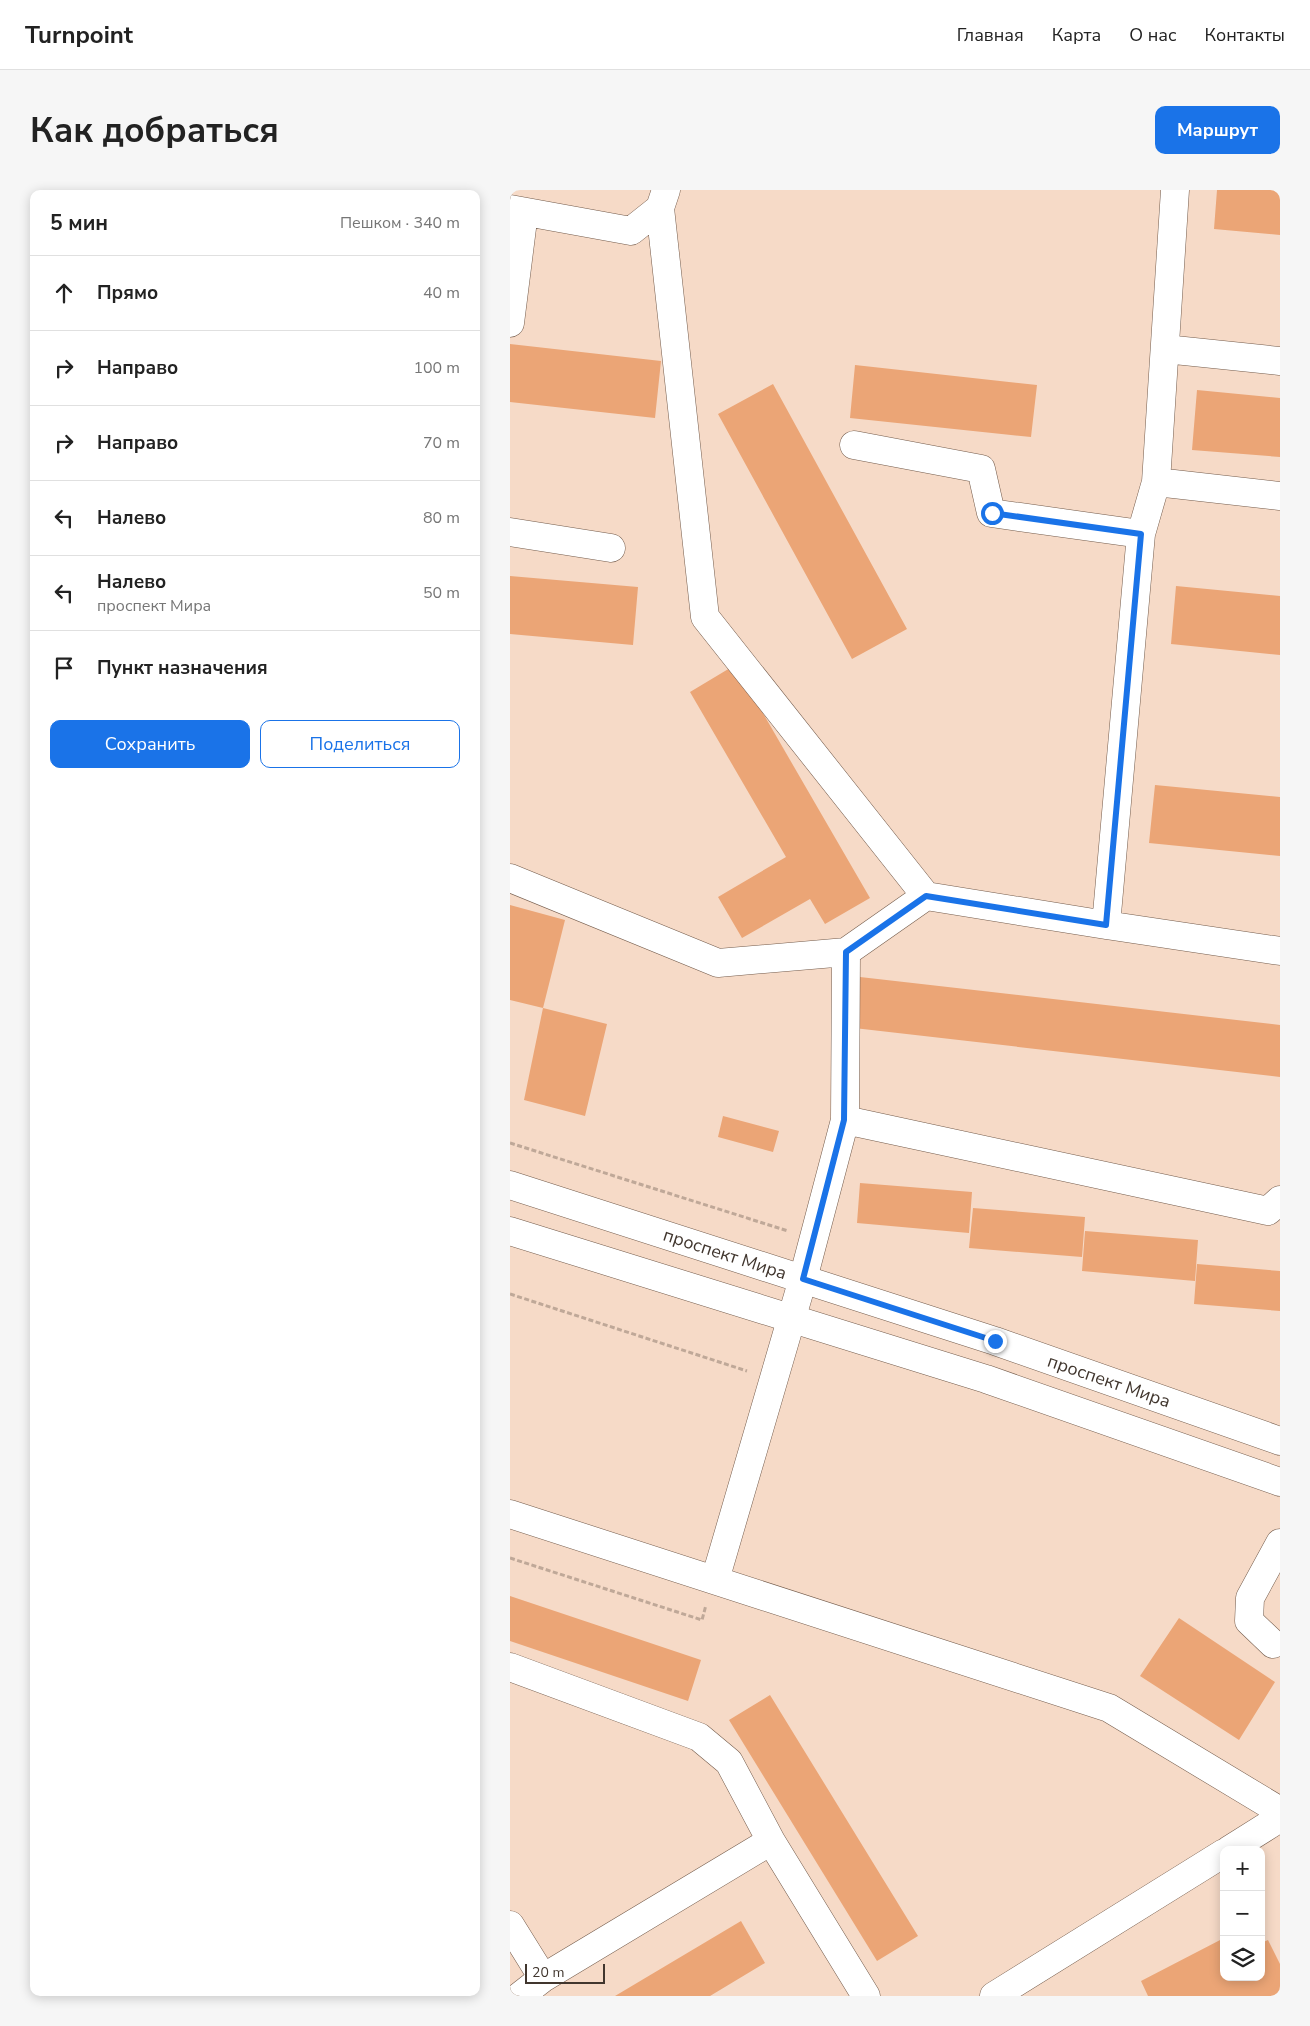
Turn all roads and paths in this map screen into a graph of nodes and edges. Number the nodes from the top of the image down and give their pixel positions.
1 (1175, 190) edge
2 (663, 199) edge
3 (517, 210) edge
4 (510, 323) edge
5 (1165, 349) junction
6 (1280, 361) edge
7 (854, 445) dead end
8 (1156, 482) junction
9 (1280, 496) edge
10 (510, 532) edge
11 (1141, 534) junction
12 (611, 548) dead end
13 (510, 878) edge
14 (926, 896) junction
15 (1106, 925) junction
16 (1280, 951) edge
17 (846, 952) junction
18 (844, 1120) junction
19 (510, 1143) edge
20 (510, 1185) edge
21 (1280, 1200) edge
22 (510, 1231) edge
23 (813, 1239) junction
24 (803, 1279) junction
25 (510, 1294) edge
26 (791, 1318) junction
27 (773, 1379) junction
28 (1280, 1441) edge
29 (1280, 1482) edge
30 (510, 1514) edge
31 (1280, 1543) edge
32 (510, 1558) edge
33 (714, 1580) junction
34 (1273, 1644) dead end
35 (510, 1667) edge
36 (1280, 1811) edge
37 (1280, 1818) edge
38 (771, 1840) junction
39 (1235, 1846) edge
40 (1220, 1855) edge
41 (510, 1925) edge
42 (525, 1986) edge
43 (866, 1996) edge
44 (994, 1996) edge

1 - 5 street
2 - 3 street
2 - 14 street
3 - 4 street
5 - 6 street
5 - 8 street
7 - 11 street
8 - 9 street
8 - 11 street
10 - 12 street
11 - 15 street
13 - 17 street
14 - 15 street
14 - 17 street
15 - 16 street
17 - 18 street
18 - 21 street
18 - 23 street
19 - 23 path
20 - 24 street, проспект Мира
22 - 26 street
23 - 24 street
24 - 26 street
24 - 28 street, проспект Мира
25 - 27 path
26 - 27 street
26 - 29 street
27 - 33 street
30 - 33 street
31 - 34 street
32 - 33 path
33 - 36 street
35 - 38 street
37 - 39 street
38 - 42 street
38 - 43 street
40 - 44 street
41 - 42 street

